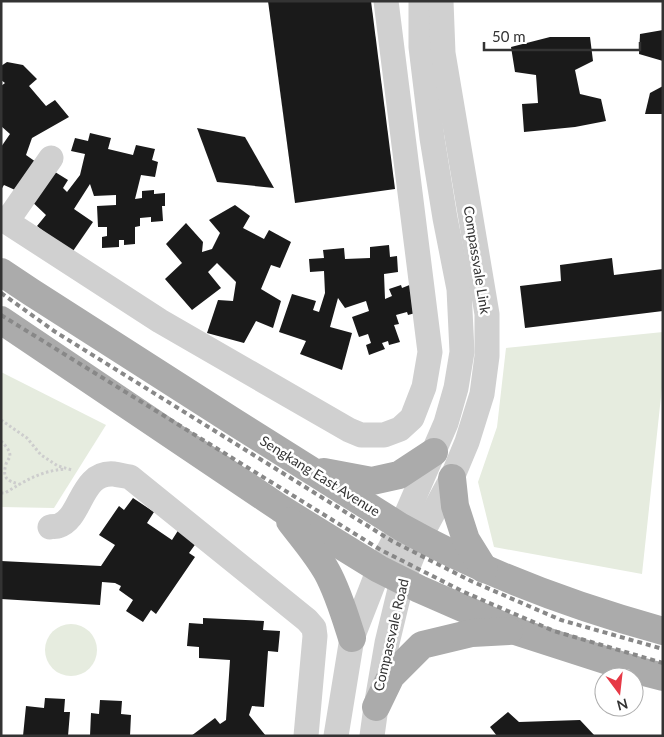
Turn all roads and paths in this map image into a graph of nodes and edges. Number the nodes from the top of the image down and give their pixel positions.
1 (386, 1) edge
2 (421, 1) edge
3 (441, 1) edge
4 (51, 158) dead end
5 (4, 219) edge
6 (1, 272) edge
7 (8, 328) edge
8 (1, 420) edge
9 (1, 441) edge
10 (434, 452) junction
11 (58, 466) dead end
12 (67, 469) dead end
13 (310, 470) junction
14 (452, 478) junction
15 (20, 484) junction
16 (1, 493) edge
17 (280, 508) junction
18 (50, 527) dead end
19 (410, 532) junction
20 (484, 569) junction
21 (391, 575) junction
22 (515, 631) junction
23 (663, 631) edge
24 (352, 638) junction
25 (663, 677) edge
26 (376, 707) junction
27 (306, 736) edge
28 (336, 736) edge
29 (372, 736) edge

1 - 5 street
2 - 10 street, Compassvale Link
3 - 14 street, Compassvale Link
4 - 5 street
6 - 13 main road, Sengkang East Avenue
7 - 17 main road
8 - 11 path
9 - 15 path
10 - 13 main road
10 - 19 street, Compassvale Link
12 - 15 path
13 - 19 main road, Sengkang East Avenue
14 - 19 street, Compassvale Link
14 - 20 main road
15 - 16 path
17 - 21 main road
17 - 24 main road
18 - 27 street
19 - 20 main road, Sengkang East Avenue
19 - 21 street, Compassvale Road
20 - 23 main road, Sengkang East Avenue
21 - 22 main road
21 - 24 street, Compassvale Road
21 - 26 street, Compassvale Road
22 - 25 main road
22 - 26 main road
24 - 28 street, Compassvale Road
26 - 29 street, Compassvale Road

